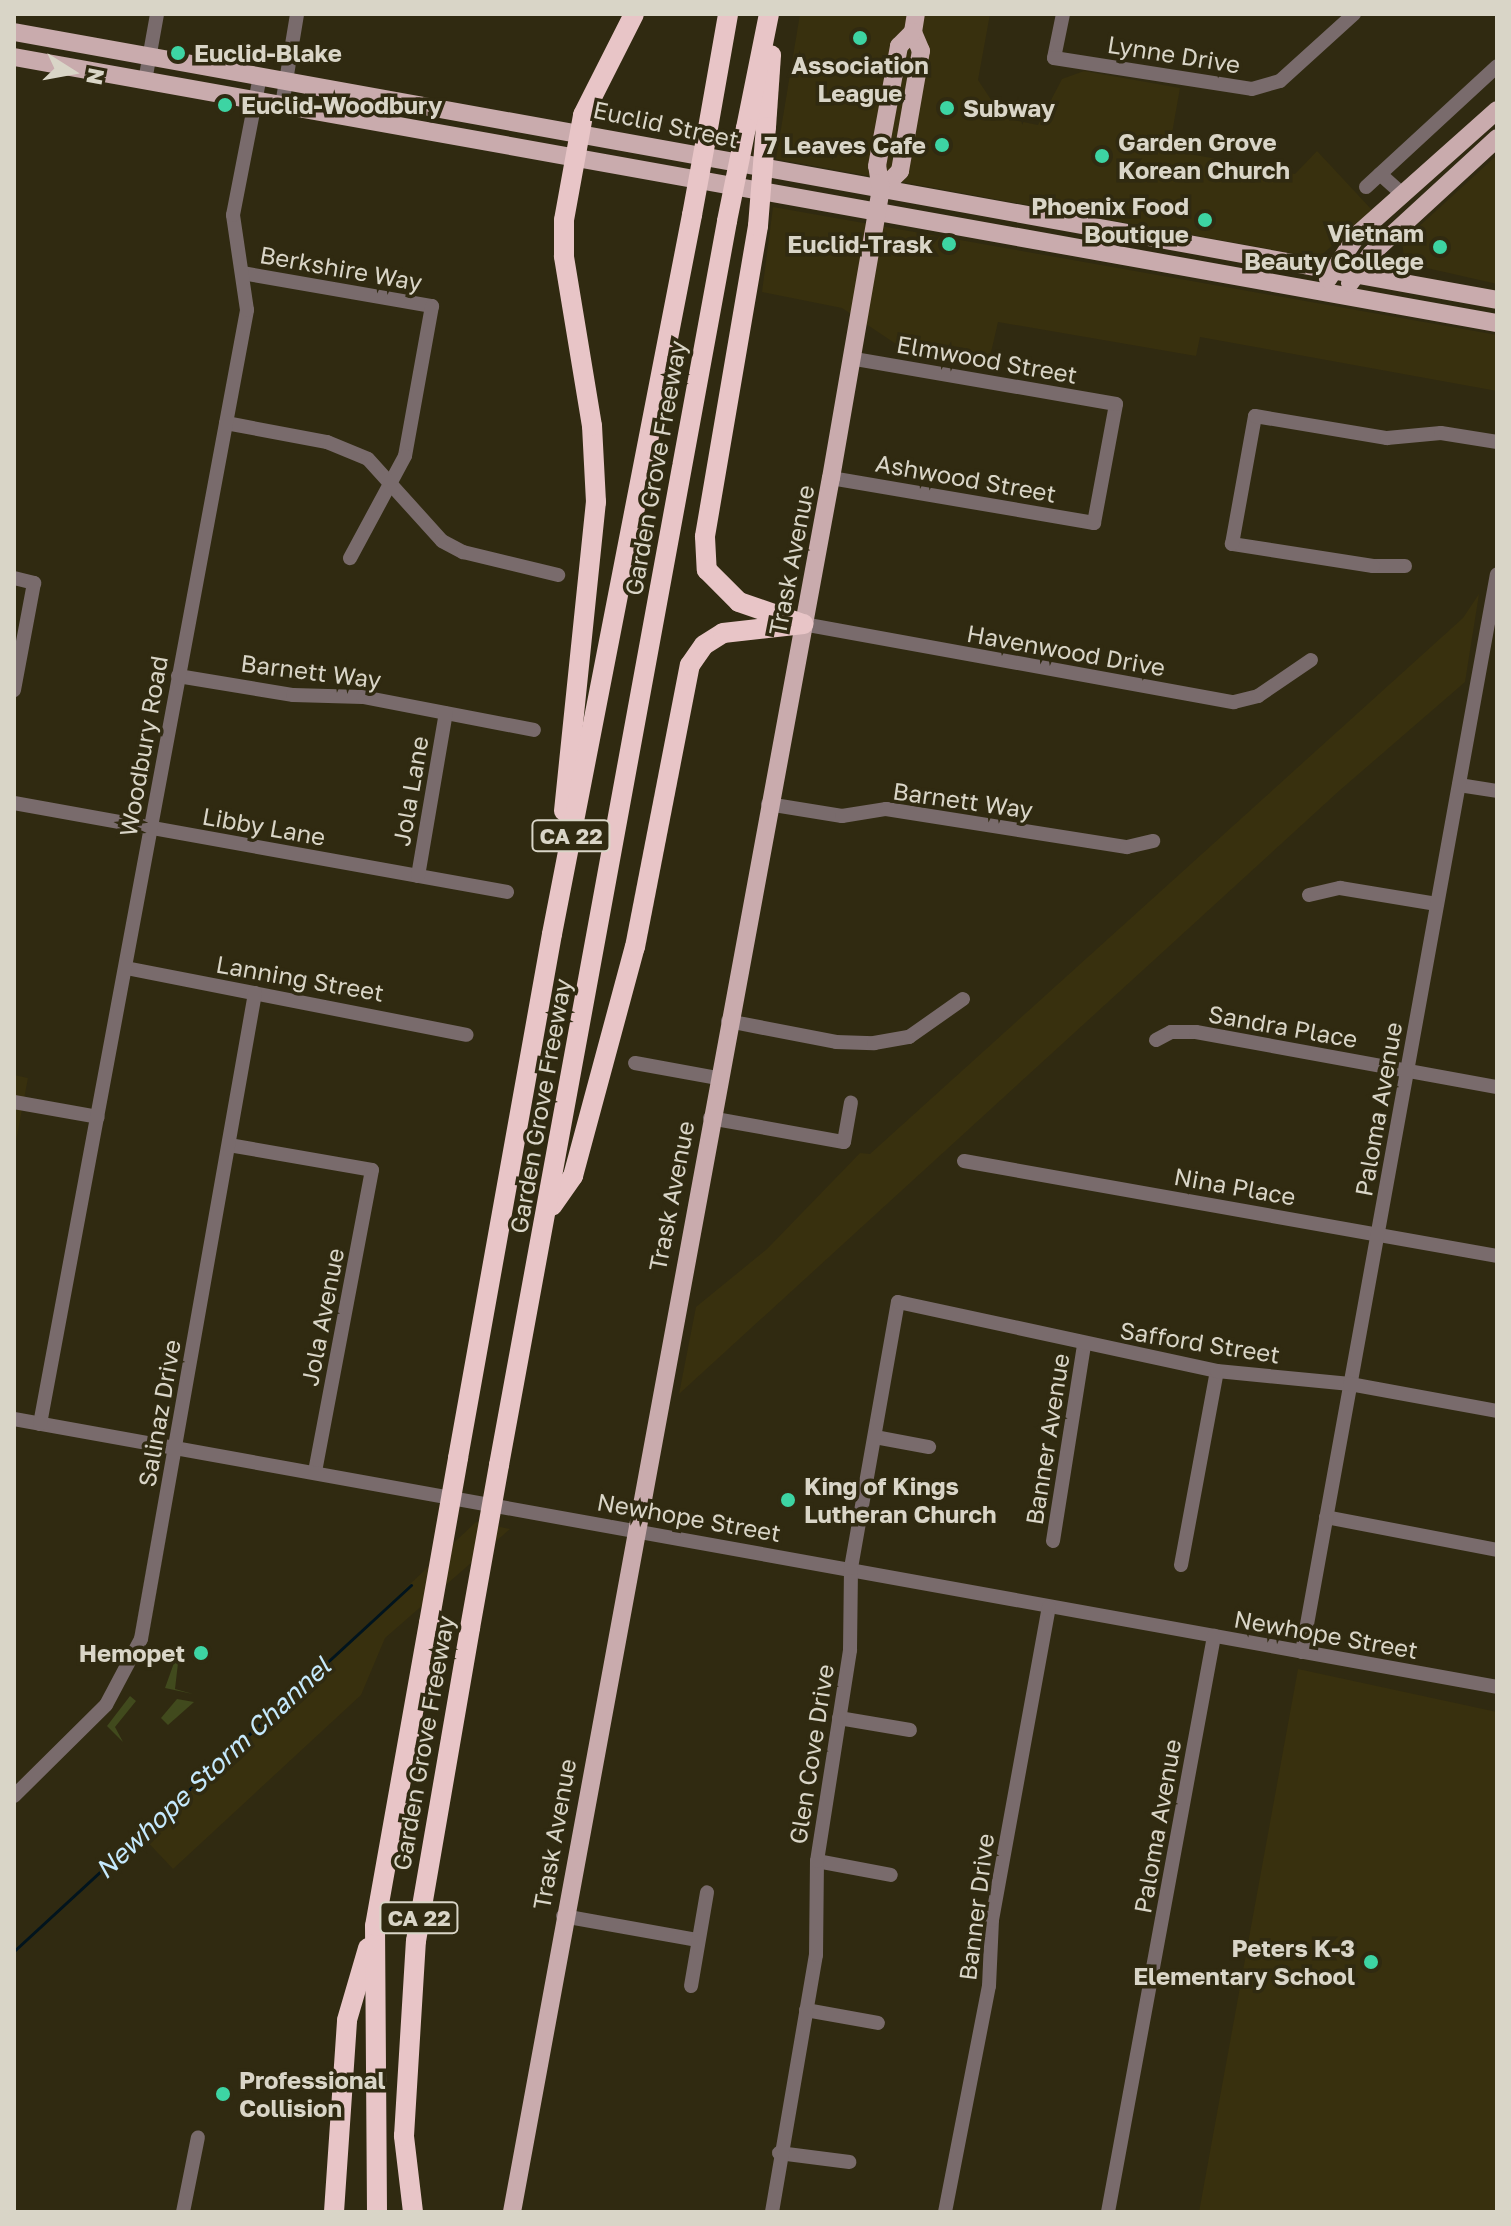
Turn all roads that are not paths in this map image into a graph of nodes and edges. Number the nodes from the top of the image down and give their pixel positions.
1 (157, 14) edge
2 (297, 14) edge
3 (634, 14) edge
4 (728, 14) edge
5 (771, 14) edge
6 (1063, 14) edge
7 (1354, 14) edge
8 (915, 23) edge
9 (14, 32) edge
10 (149, 56) junction
11 (14, 57) edge
12 (1497, 66) edge
13 (260, 76) junction
14 (145, 81) junction
15 (286, 81) junction
16 (256, 101) junction
17 (282, 105) junction
18 (429, 107) junction
19 (1497, 110) edge
20 (756, 127) junction
21 (425, 131) junction
22 (579, 131) junction
23 (1497, 138) edge
24 (574, 159) junction
25 (1380, 174) junction
26 (1366, 187) dead end
27 (881, 190) junction
28 (1402, 194) junction
29 (877, 215) junction
30 (1330, 270) junction
31 (242, 273) junction
32 (1354, 274) junction
33 (1324, 293) junction
34 (1344, 297) junction
35 (1497, 300) edge
36 (1497, 323) edge
37 (850, 358) junction
38 (226, 423) junction
39 (1497, 442) edge
40 (831, 478) junction
41 (393, 487) junction
42 (1094, 523) joint
43 (350, 558) dead end
44 (1405, 566) dead end
45 (1497, 574) edge
46 (558, 575) dead end
47 (14, 578) edge
48 (803, 624) junction
49 (1311, 660) dead end
50 (178, 676) junction
51 (14, 690) edge
52 (446, 713) junction
53 (534, 730) dead end
54 (1459, 785) junction
55 (1497, 791) edge
56 (14, 803) edge
57 (768, 804) junction
58 (150, 828) junction
59 (1153, 841) dead end
60 (418, 876) junction
61 (507, 892) dead end
62 (1309, 895) dead end
63 (1437, 904) junction
64 (552, 934) junction
65 (126, 968) junction
66 (255, 993) junction
67 (963, 999) dead end
68 (728, 1021) junction
69 (466, 1035) dead end
70 (1156, 1040) dead end
71 (635, 1063) dead end
72 (1407, 1071) junction
73 (717, 1078) junction
74 (1497, 1087) edge
75 (14, 1102) edge
76 (851, 1103) dead end
77 (98, 1117) junction
78 (710, 1118) junction
79 (229, 1145) junction
80 (964, 1161) dead end
81 (548, 1212) junction
82 (1378, 1234) junction
83 (1497, 1256) edge
84 (898, 1302) joint
85 (1084, 1345) junction
86 (1217, 1371) junction
87 (1350, 1384) junction
88 (1497, 1411) edge
89 (14, 1419) edge
90 (40, 1424) junction
91 (875, 1437) junction
92 (929, 1447) dead end
93 (175, 1448) junction
94 (315, 1472) junction
95 (1326, 1517) junction
96 (634, 1531) junction
97 (1053, 1541) dead end
98 (1497, 1550) edge
99 (1181, 1565) dead end
100 (851, 1568) junction
101 (1049, 1607) junction
102 (1214, 1636) junction
103 (1302, 1652) junction
104 (1497, 1687) edge
105 (839, 1718) junction
106 (910, 1730) dead end
107 (14, 1796) edge
108 (817, 1861) junction
109 (891, 1875) dead end
110 (707, 1892) dead end
111 (563, 1916) junction
112 (375, 1926) junction
113 (698, 1940) junction
114 (691, 1986) dead end
115 (806, 2010) junction
116 (878, 2023) dead end
117 (198, 2137) dead end
118 (779, 2153) junction
119 (849, 2162) dead end
120 (413, 2211) edge
121 (183, 2212) edge
122 (334, 2212) edge
123 (377, 2212) edge
124 (512, 2212) edge
125 (772, 2212) edge
126 (945, 2212) edge
127 (1108, 2212) edge

1 - 10 street
2 - 15 street
3 - 22 highway
4 - 64 highway, Garden Grove Freeway / CA 22, bridge
5 - 20 highway, Garden Grove Freeway / CA 22
6 - 7 street, Lynne Drive
8 - 27 main road, Trask Avenue
9 - 10 main road, Euclid Street
10 - 13 main road, Euclid Street
10 - 14 street
11 - 14 main road, Euclid Street
12 - 25 street
13 - 15 main road, Euclid Street
13 - 16 street, Woodbury Road
14 - 16 main road, Euclid Street
15 - 17 street
15 - 18 main road, Euclid Street
16 - 17 main road, Euclid Street
16 - 31 street, Woodbury Road
17 - 21 main road, Euclid Street
18 - 21 main road
18 - 22 main road, Euclid Street
19 - 28 main road
20 - 48 highway, bridge
20 - 81 highway, Garden Grove Freeway / CA 22, bridge
21 - 24 main road, Euclid Street
22 - 24 highway
22 - 27 main road, Euclid Street
23 - 32 main road
24 - 29 main road, Euclid Street
24 - 64 highway
25 - 26 street
25 - 28 street
27 - 29 main road, Trask Avenue
27 - 30 main road, Euclid Street
28 - 30 main road
29 - 33 main road, Euclid Street
29 - 37 main road, Trask Avenue
30 - 32 main road, Euclid Street
30 - 33 main road
31 - 38 street, Woodbury Road
31 - 41 street, Berkshire Way
32 - 34 main road
32 - 35 main road, Euclid Street
33 - 34 main road, Euclid Street
34 - 36 main road, Euclid Street
37 - 40 main road, Trask Avenue
37 - 42 street, Elmwood Street
38 - 41 street
38 - 50 street, Woodbury Road
39 - 44 street
40 - 42 street, Ashwood Street
40 - 48 main road, Trask Avenue
41 - 43 street
41 - 46 street
45 - 54 street, Paloma Avenue
47 - 51 street
48 - 49 street, Havenwood Drive
48 - 57 main road, Trask Avenue
48 - 81 highway
50 - 52 street, Barnett Way
50 - 58 street, Woodbury Road
52 - 53 street, Barnett Way
52 - 60 street, Jola Lane
54 - 55 street
54 - 63 street, Paloma Avenue
56 - 58 street, Libby Lane
57 - 59 street, Barnett Way
57 - 68 main road, Trask Avenue
58 - 60 street, Libby Lane
58 - 65 street, Woodbury Road
60 - 61 street, Libby Lane
62 - 63 street
63 - 72 street, Paloma Avenue
64 - 112 highway, Garden Grove Freeway / CA 22, bridge
65 - 66 street, Lanning Street
65 - 77 street, Woodbury Road
66 - 69 street, Lanning Street
66 - 79 street, Salinaz Drive
67 - 68 street
68 - 73 main road, Trask Avenue
70 - 72 street, Sandra Place
71 - 73 street
72 - 74 street, Sandra Place
72 - 82 street, Paloma Avenue
73 - 78 main road, Trask Avenue
75 - 77 street
76 - 78 street
77 - 90 street, Woodbury Road
78 - 96 main road, Trask Avenue
79 - 93 street, Salinaz Drive
79 - 94 street, Jola Avenue
80 - 82 street, Nina Place
81 - 120 highway, Garden Grove Freeway / CA 22, bridge
82 - 83 street, Nina Place
82 - 87 street, Paloma Avenue
84 - 85 street, Safford Street
84 - 91 street, Glen Cove Drive
85 - 86 street, Safford Street
85 - 97 street, Banner Avenue
86 - 87 street, Safford Street
86 - 99 street
87 - 88 street, Safford Street
87 - 95 street, Paloma Avenue
89 - 90 street, Newhope Street
90 - 93 street, Newhope Street
91 - 92 street
91 - 100 street, Glen Cove Drive
93 - 94 street, Newhope Street
93 - 107 street, Salinaz Drive
94 - 96 street, Newhope Street
95 - 98 street
95 - 103 street, Paloma Avenue
96 - 100 street, Newhope Street
96 - 111 main road, Trask Avenue
100 - 101 street, Newhope Street
100 - 105 street, Glen Cove Drive
101 - 102 street, Newhope Street
101 - 126 street, Banner Drive
102 - 103 street, Newhope Street
102 - 127 street, Paloma Avenue
103 - 104 street, Newhope Street
105 - 106 street
105 - 108 street, Glen Cove Drive
108 - 109 street
108 - 115 street, Glen Cove Drive
110 - 113 street
111 - 113 street
111 - 124 main road, Trask Avenue
112 - 122 highway
112 - 123 highway, Garden Grove Freeway / CA 22
113 - 114 street
115 - 116 street
115 - 118 street, Glen Cove Drive
117 - 121 street
118 - 119 street
118 - 125 street, Glen Cove Drive

